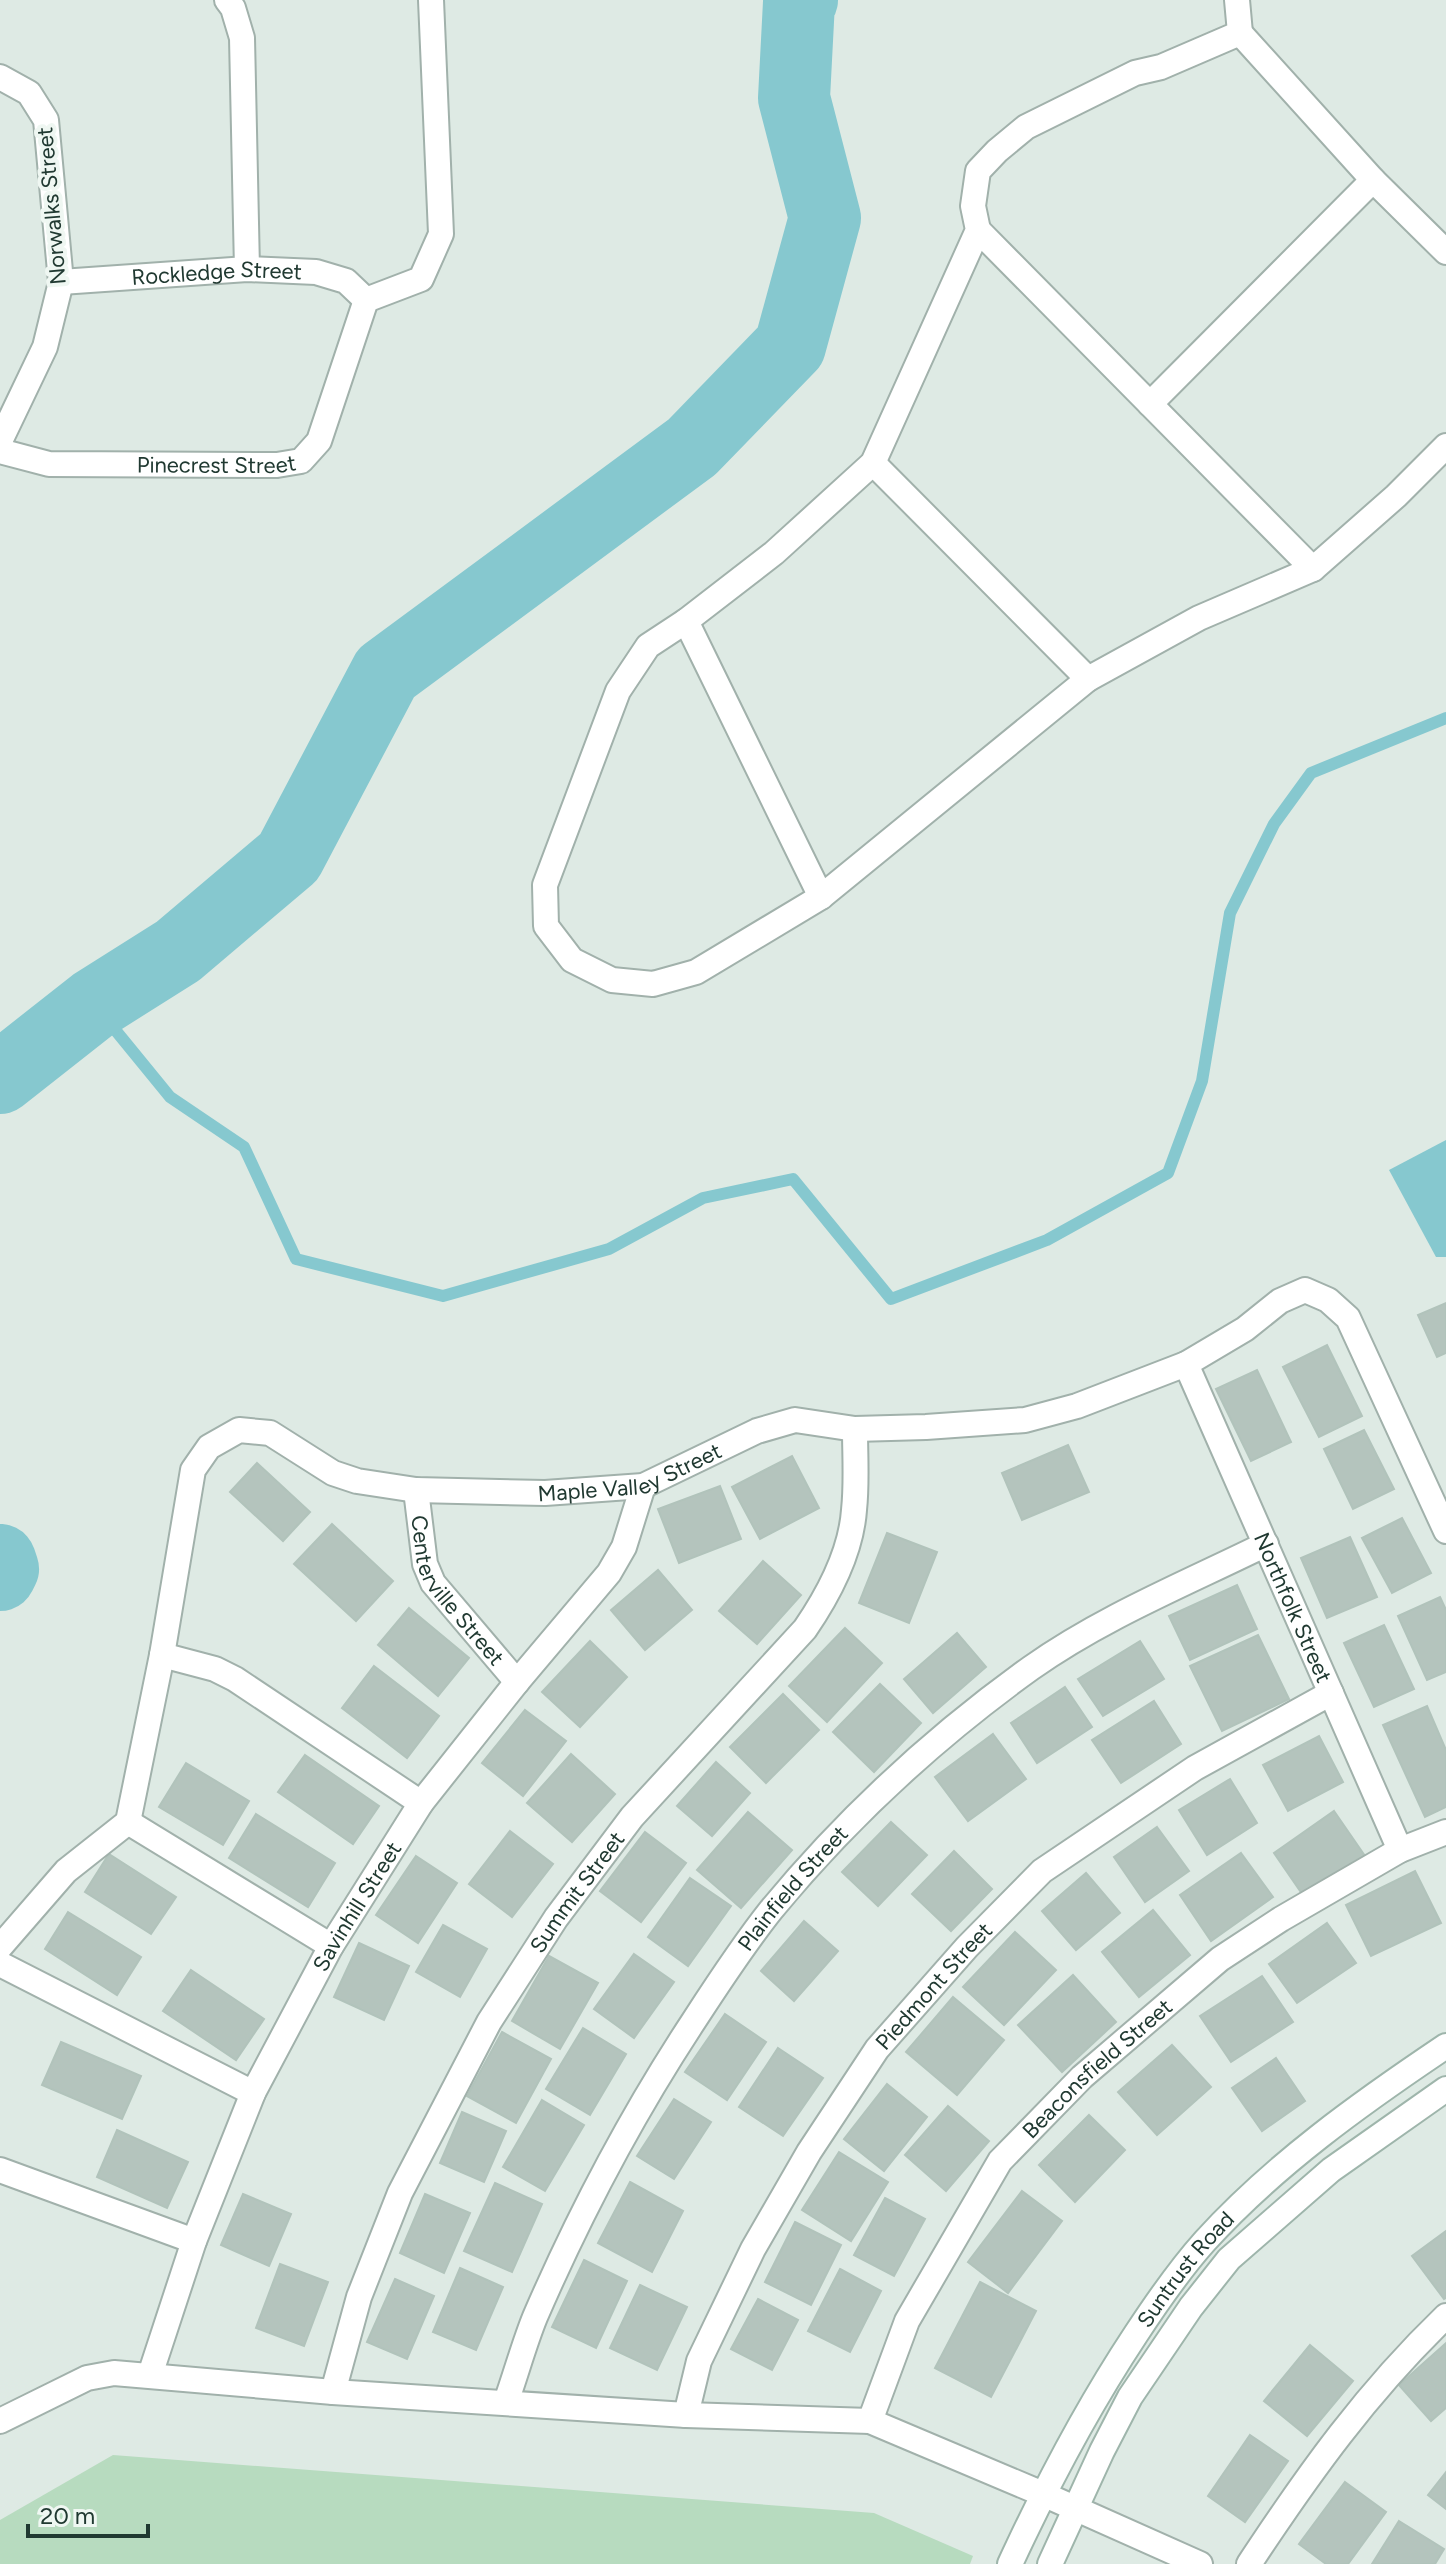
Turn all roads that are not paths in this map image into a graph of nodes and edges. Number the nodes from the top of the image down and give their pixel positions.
1 (227, 0) edge
2 (431, 0) edge
3 (1237, 0) edge
4 (1240, 33) junction
5 (0, 77) edge
6 (1373, 180) junction
7 (978, 230) junction
8 (1446, 252) edge
9 (247, 269) junction
10 (61, 282) junction
11 (366, 300) junction
12 (1150, 404) junction
13 (0, 441) edge
14 (1446, 446) edge
15 (0, 451) edge
16 (873, 463) junction
17 (1313, 569) junction
18 (686, 621) junction
19 (1088, 679) junction
20 (821, 897) junction
21 (1186, 1364) junction
22 (855, 1429) junction
23 (643, 1486) junction
24 (416, 1490) junction
25 (1446, 1531) edge
26 (1266, 1544) junction
27 (162, 1655) junction
28 (517, 1682) junction
29 (1331, 1693) junction
30 (421, 1803) junction
31 (128, 1822) junction
32 (1446, 1832) edge
33 (1400, 1850) junction
34 (331, 1946) junction
35 (0, 1947) edge
36 (0, 1964) edge
37 (1446, 2046) edge
38 (1446, 2089) edge
39 (253, 2093) junction
40 (0, 2170) edge
41 (194, 2241) junction
42 (1446, 2316) edge
43 (150, 2375) junction
44 (333, 2392) junction
45 (506, 2402) junction
46 (686, 2415) junction
47 (2, 2417) edge
48 (870, 2421) junction
49 (1043, 2494) junction
50 (1077, 2509) junction
51 (1010, 2564) edge
52 (1050, 2564) edge
53 (1200, 2564) edge
54 (1249, 2564) edge

1 - 9 street
2 - 11 street
3 - 4 street
4 - 6 street
4 - 7 street
5 - 10 street, Norwalks Street
6 - 8 street
6 - 12 street
7 - 12 street
7 - 16 street
9 - 10 street, Rockledge Street
9 - 11 street, Rockledge Street
10 - 13 street, Norwalks Street
11 - 15 street, Pinecrest Street
12 - 17 street
14 - 17 street
16 - 18 street
16 - 19 street
17 - 19 street
18 - 20 street
18 - 20 street
19 - 20 street
21 - 22 street, Maple Valley Street
21 - 25 street, Maple Valley Street
21 - 26 street, Northfolk Street
22 - 23 street, Maple Valley Street
22 - 44 street, Summit Street
23 - 24 street, Maple Valley Street
23 - 28 street, Savinhill Street
24 - 27 street, Maple Valley Street
24 - 28 street, Centerville Street
26 - 29 street, Northfolk Street
26 - 45 street, Plainfield Street
27 - 30 street
27 - 31 street, Maple Valley Street
28 - 30 street, Savinhill Street
29 - 33 street, Northfolk Street
29 - 46 street, Piedmont Street
30 - 34 street, Savinhill Street
31 - 34 street
31 - 35 street
32 - 33 street, Beaconsfield Street
33 - 48 street, Beaconsfield Street
34 - 39 street, Savinhill Street
36 - 39 street
37 - 49 street, Suntrust Road
38 - 50 street, Suntrust Road
39 - 41 street, Savinhill Street
40 - 41 street
41 - 43 street, Savinhill Street
42 - 54 street
43 - 44 street
43 - 47 street
44 - 45 street
45 - 46 street
46 - 48 street
48 - 49 street
49 - 50 street
49 - 51 street, Suntrust Road
50 - 52 street, Suntrust Road
50 - 53 street

